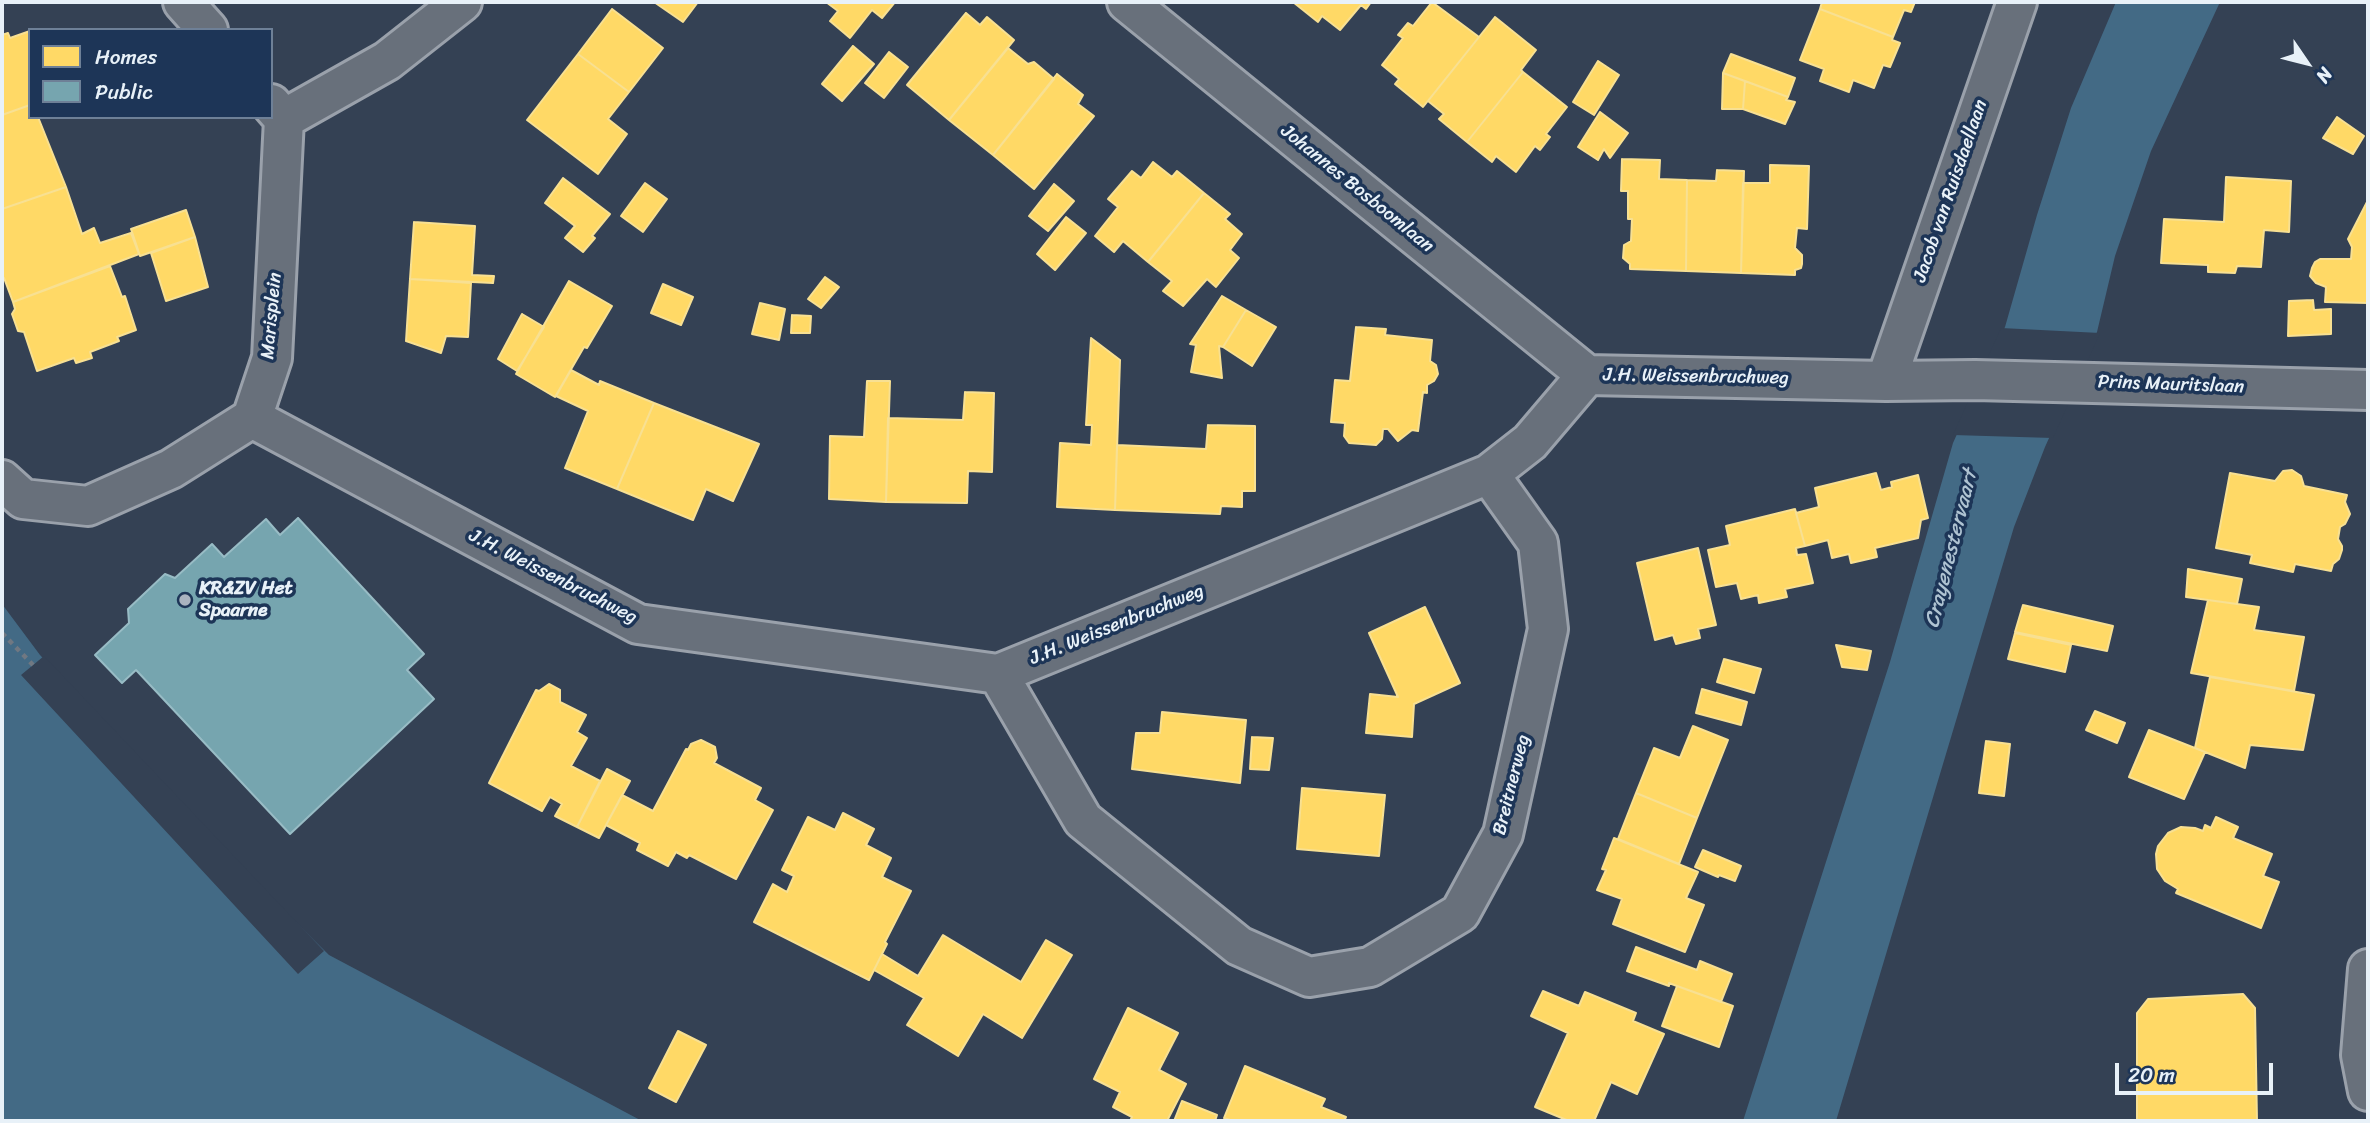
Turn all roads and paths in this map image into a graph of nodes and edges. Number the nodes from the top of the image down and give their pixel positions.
1 (183, 2) edge
2 (462, 2) edge
3 (1127, 2) edge
4 (2017, 2) edge
5 (206, 28) edge
6 (278, 111) edge
7 (1587, 375) junction
8 (1975, 380) joint
9 (1886, 381) junction
10 (2368, 390) edge
11 (252, 418) junction
12 (1489, 474) junction
13 (2, 480) edge
14 (2, 633) edge
15 (33, 665) dead end
16 (998, 674) junction
17 (2368, 969) edge
18 (2366, 1067) edge

1 - 5 street
2 - 6 street
3 - 7 street, Johannes Bosboomlaan
4 - 9 street, Jacob van Ruisdaellaan
6 - 11 street, Marisplein
7 - 9 street, J.H. Weissenbruchweg
7 - 12 street, J.H. Weissenbruchweg
8 - 9 street, J.H. Weissenbruchweg
8 - 10 street, Prins Mauritslaan
11 - 13 street
11 - 16 street, J.H. Weissenbruchweg
12 - 16 street, J.H. Weissenbruchweg
12 - 16 street, Breitnerweg
14 - 15 path
17 - 18 street

